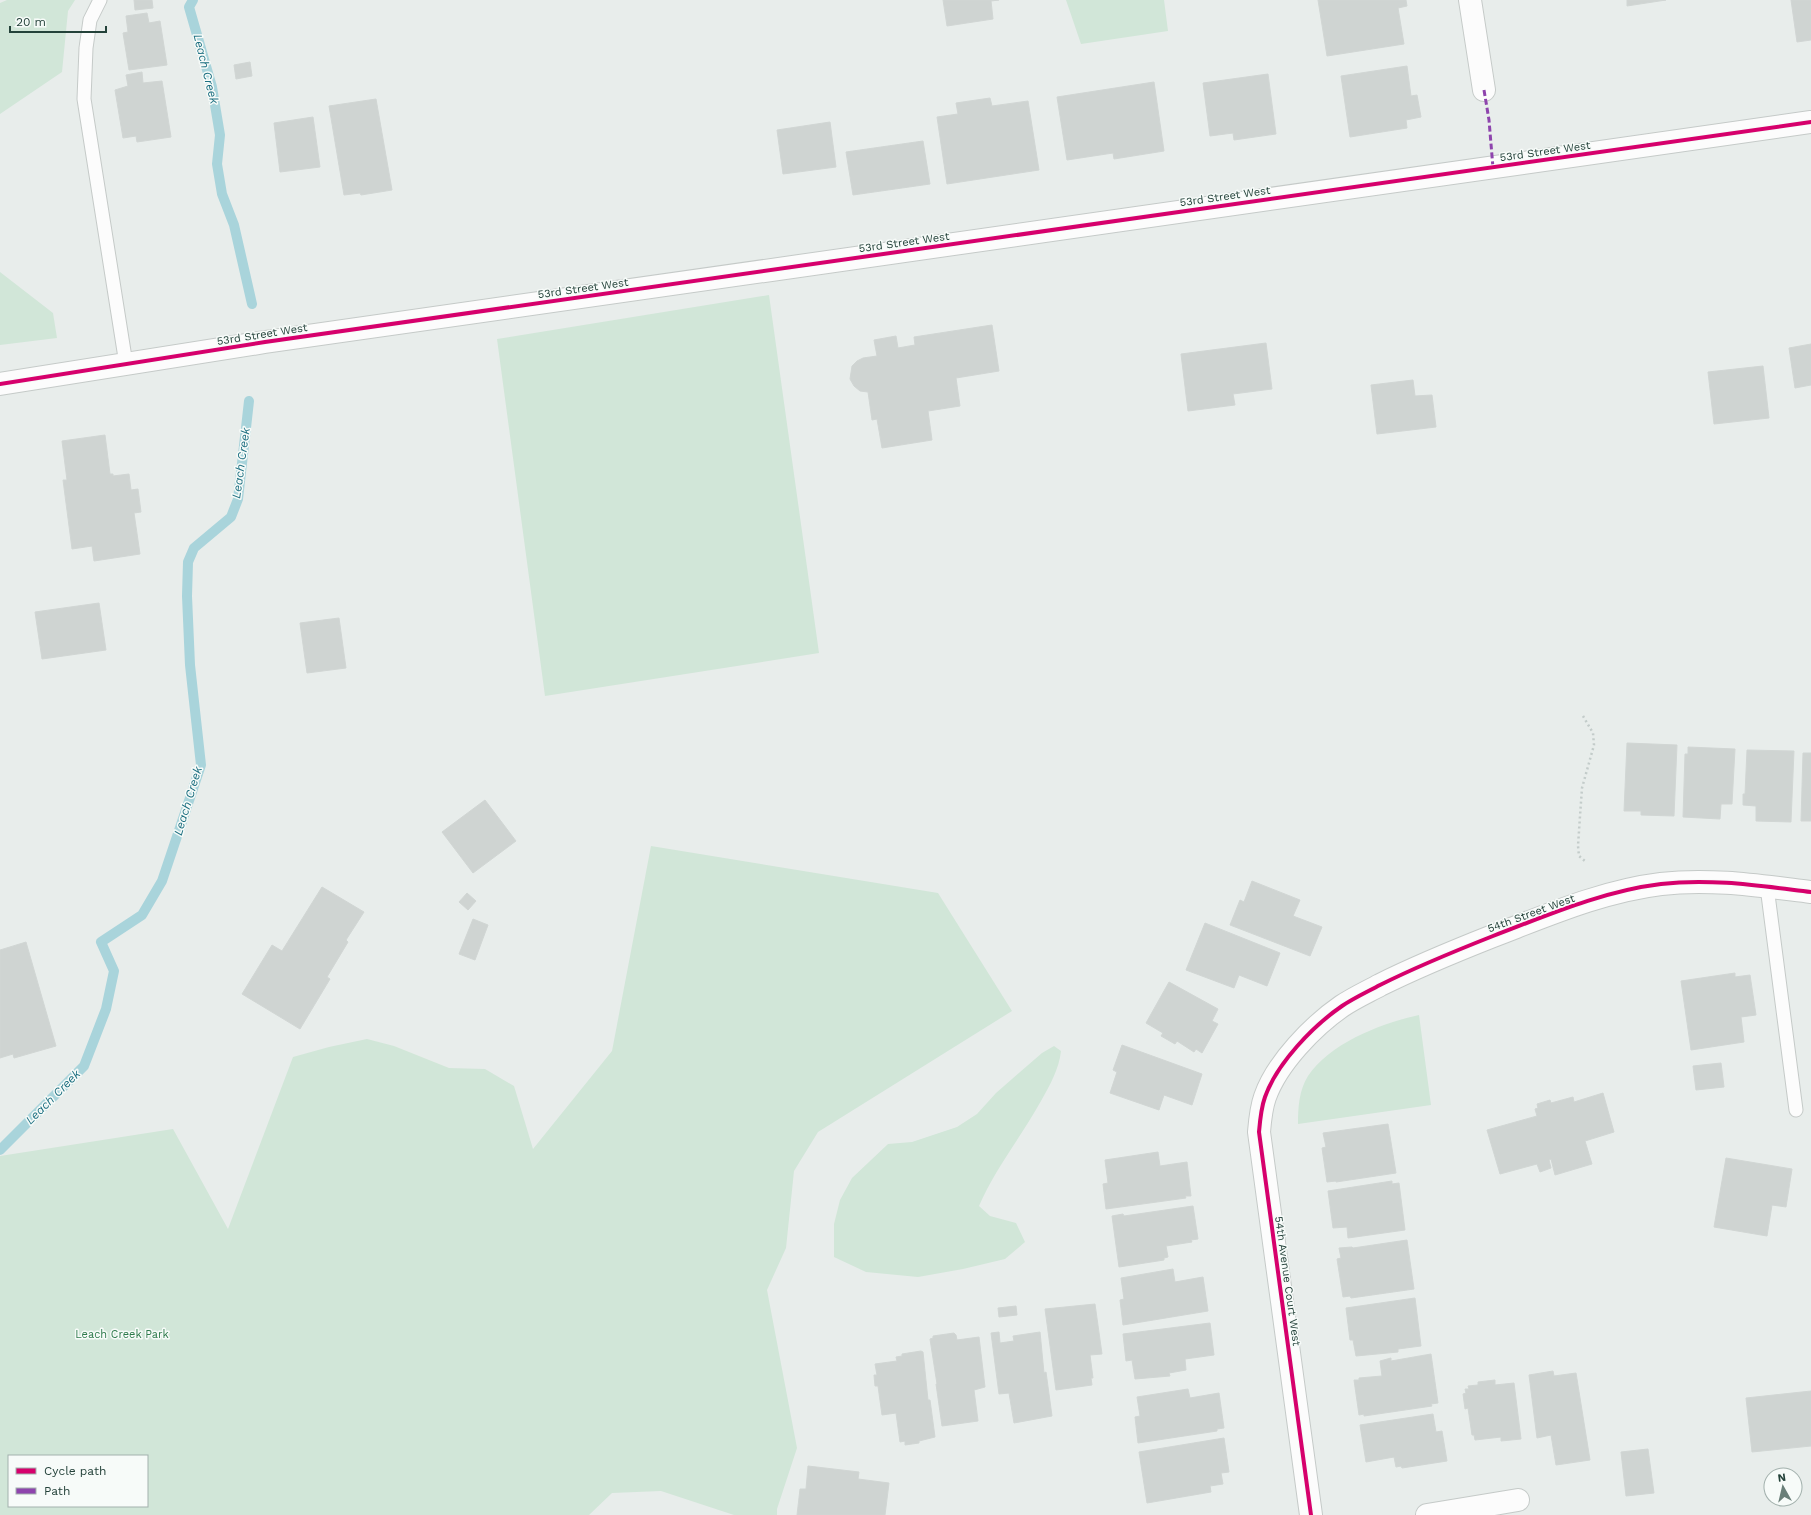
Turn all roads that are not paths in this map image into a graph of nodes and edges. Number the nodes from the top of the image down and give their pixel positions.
1 (100, 0) edge
2 (1470, 0) edge
3 (1484, 90) dead end
4 (1811, 122) edge
5 (126, 364) junction
6 (0, 384) edge
7 (1767, 887) junction
8 (1811, 892) edge
9 (1290, 1056) joint
10 (1796, 1110) dead end
11 (1518, 1500) dead end
12 (1311, 1515) edge
13 (1427, 1515) edge

1 - 5 lane
2 - 3 street
4 - 5 street, 53rd Street West
5 - 6 street, 53rd Street West
7 - 8 street, 54th Street West
7 - 9 street, 54th Street West
7 - 10 lane
9 - 12 street, 54th Avenue Court West
11 - 13 street

